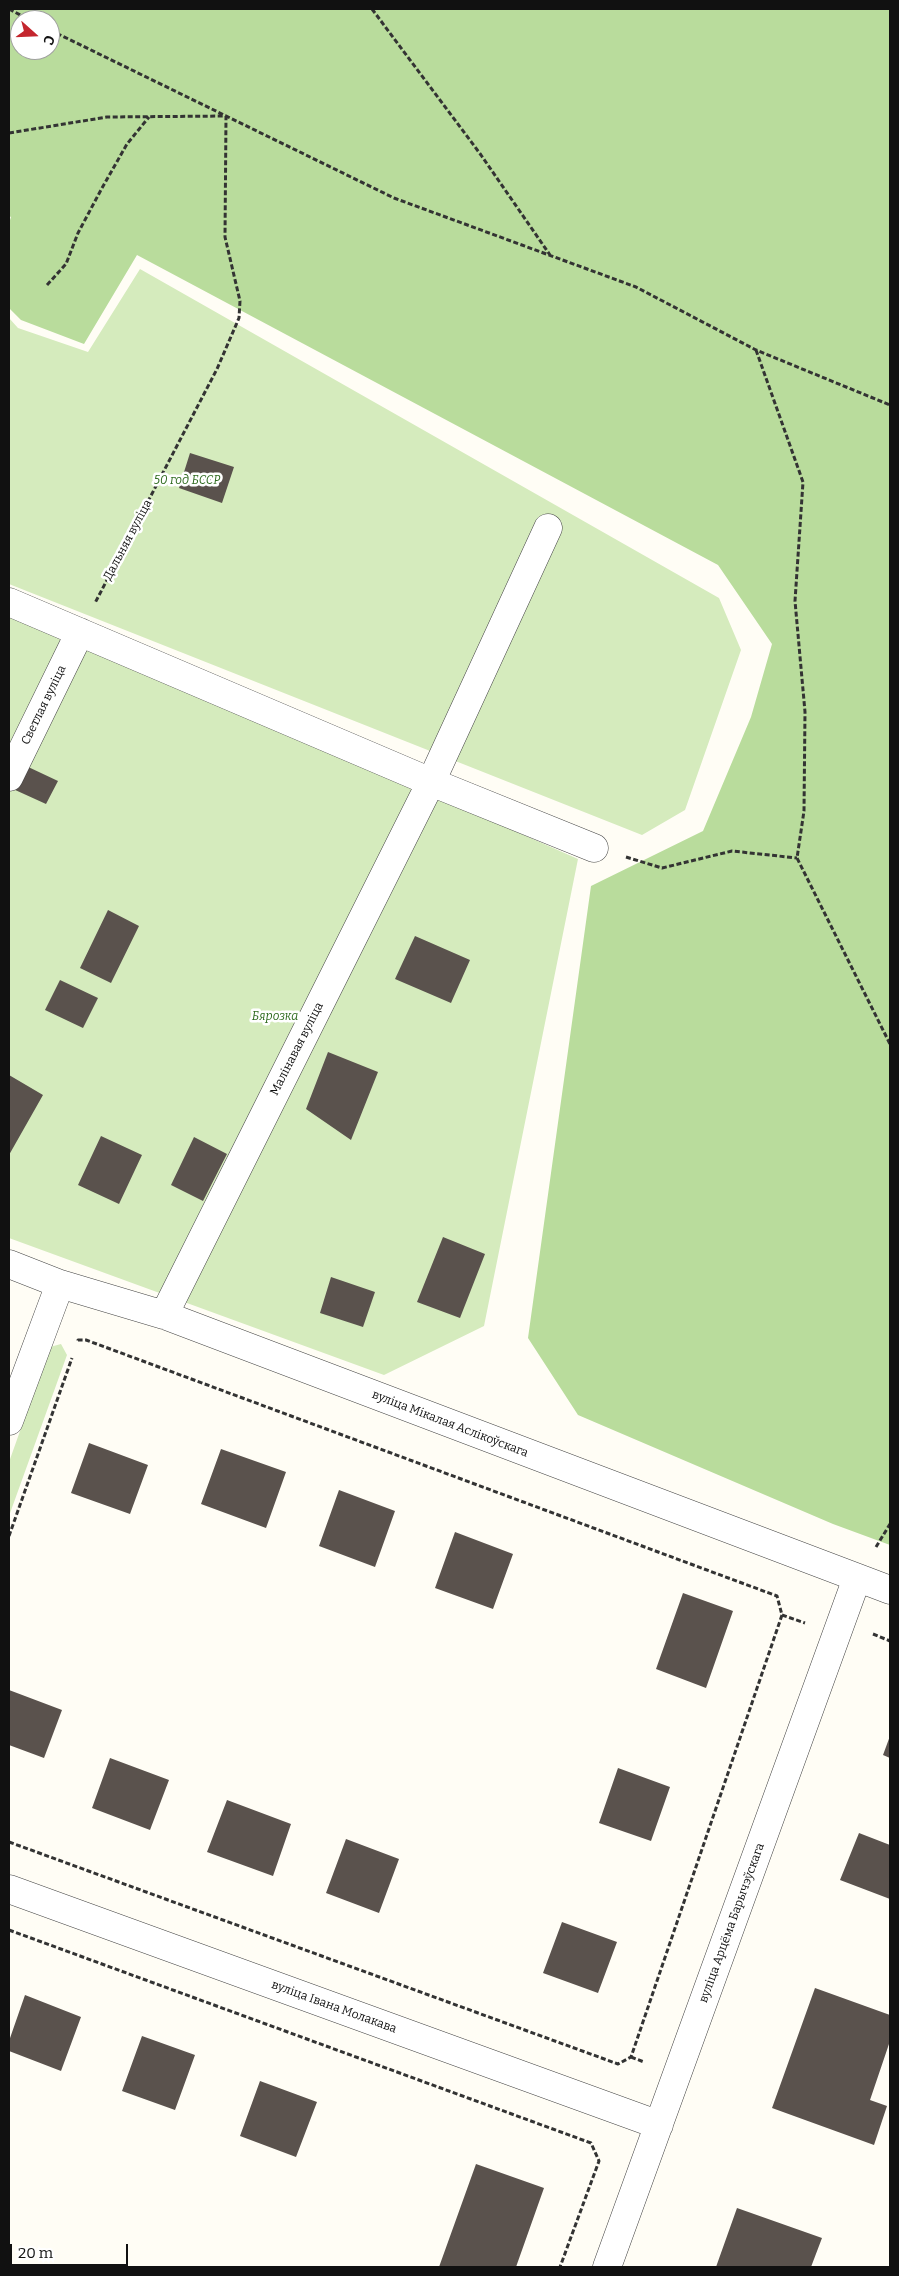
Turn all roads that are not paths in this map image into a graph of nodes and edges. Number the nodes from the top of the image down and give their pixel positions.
1 (548, 528) dead end
2 (9, 602) edge
3 (80, 632) junction
4 (9, 777) edge
5 (431, 782) junction
6 (594, 848) road end
7 (9, 1264) edge
8 (60, 1284) junction
9 (164, 1315) junction
10 (9, 1421) edge
11 (857, 1578) junction
12 (890, 1590) edge
13 (9, 1889) edge
14 (659, 2126) junction
15 (608, 2267) edge

1 - 5 street
2 - 3 street
3 - 4 street, Светлая вуліца
3 - 5 street
5 - 6 street
5 - 9 street, Малінавая вуліца
7 - 8 street, вуліца Мікалая Аслікоўскага
8 - 9 street, вуліца Мікалая Аслікоўскага
8 - 10 street
9 - 11 street, вуліца Мікалая Аслікоўскага
11 - 12 street, вуліца Мікалая Аслікоўскага
11 - 14 street, вуліца Арцёма Барычэўскага
13 - 14 street, вуліца Івана Молакава
14 - 15 street, вуліца Арцёма Барычэўскага

